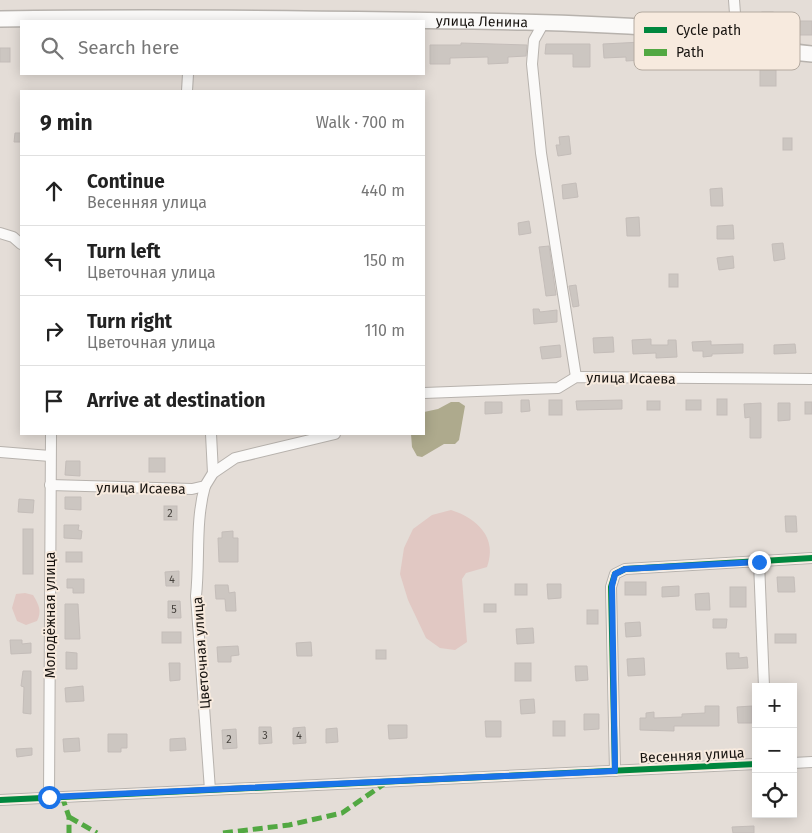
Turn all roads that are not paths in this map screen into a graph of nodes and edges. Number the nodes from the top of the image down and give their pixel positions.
1 (0, 19) edge
2 (181, 19) edge
3 (253, 20) edge
4 (425, 22) edge
5 (543, 24) junction
6 (634, 28) edge
7 (188, 75) edge
8 (187, 90) edge
9 (0, 233) edge
10 (20, 243) edge
11 (576, 377) junction
12 (812, 379) edge
13 (425, 393) edge
14 (50, 435) edge
15 (211, 435) edge
16 (331, 435) edge
17 (0, 452) edge
18 (50, 456) junction
19 (213, 474) junction
20 (50, 485) junction
21 (205, 486) junction
22 (812, 558) edge
23 (759, 562) junction
24 (764, 683) edge
25 (812, 762) edge
26 (797, 763) edge
27 (752, 764) edge
28 (615, 771) junction
29 (210, 790) junction
30 (49, 797) junction
31 (0, 800) edge

1 - 2 main road, улица Ленина
2 - 3 main road, улица Ленина
4 - 5 main road, улица Ленина
5 - 6 main road, улица Ленина
5 - 11 street
7 - 8 street
9 - 10 street
11 - 12 street, улица Исаева
11 - 13 street, улица Исаева
14 - 18 street, Молодёжная улица
15 - 19 street
16 - 19 street, улица Исаева
17 - 18 street
18 - 20 street, Молодёжная улица
19 - 21 street, улица Исаева
20 - 21 street, улица Исаева
20 - 30 street, Молодёжная улица
21 - 29 street, Цветочная улица
22 - 23 street
23 - 24 street
23 - 28 street
25 - 26 street
27 - 28 street, Весенняя улица
28 - 29 street, Весенняя улица
29 - 30 street, Весенняя улица
30 - 31 street, Весенняя улица

